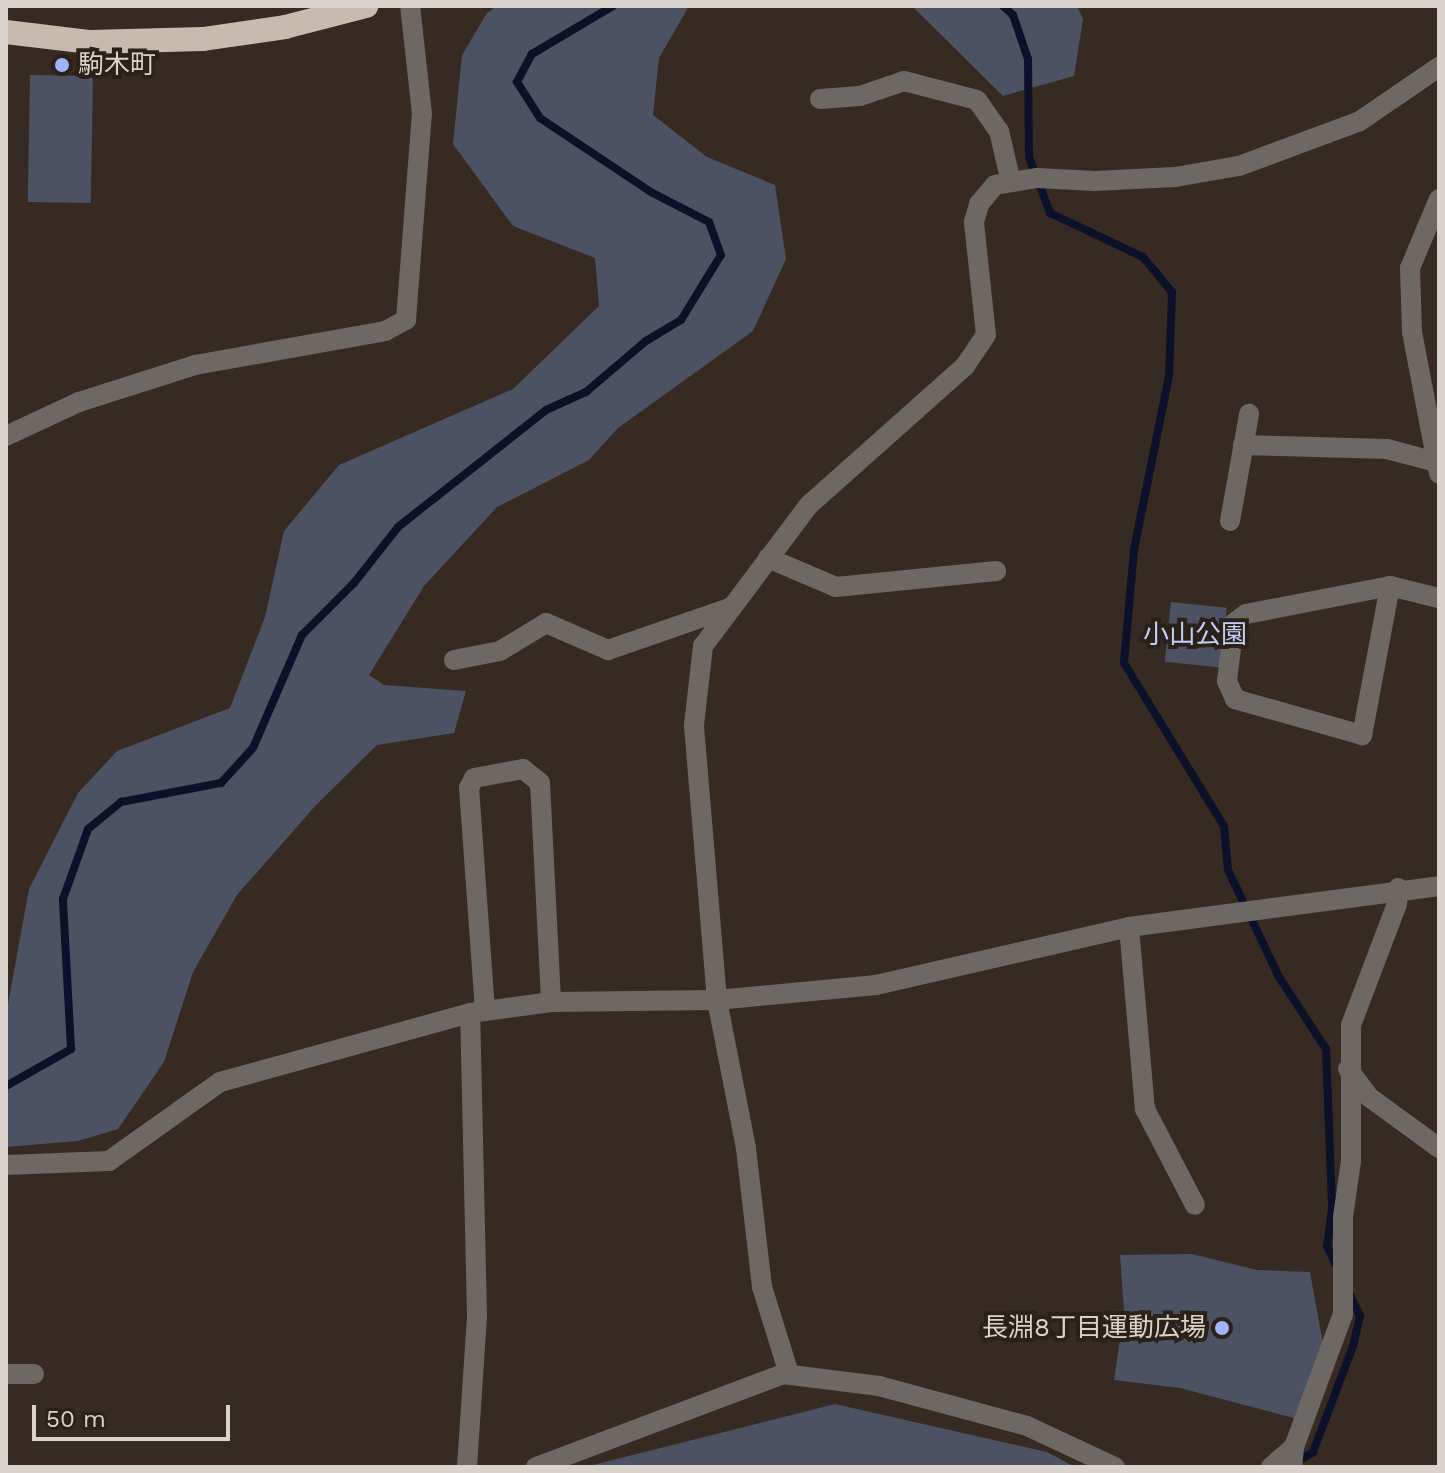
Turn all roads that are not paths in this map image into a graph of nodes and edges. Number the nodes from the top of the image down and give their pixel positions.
1 (366, 6) edge
2 (410, 6) edge
3 (6, 32) edge
4 (1439, 67) edge
5 (820, 99) dead end
6 (1022, 180) junction
7 (1439, 199) edge
8 (1249, 414) dead end
9 (6, 436) edge
10 (1243, 445) junction
11 (1438, 468) edge
12 (1230, 521) dead end
13 (768, 558) junction
14 (996, 571) dead end
15 (1390, 586) junction
16 (1439, 598) edge
17 (729, 608) junction
18 (454, 660) dead end
19 (1439, 886) edge
20 (1398, 888) junction
21 (1129, 927) junction
22 (717, 1000) junction
23 (551, 1002) junction
24 (478, 1012) junction
25 (1348, 1069) junction
26 (1439, 1148) edge
27 (6, 1165) edge
28 (1195, 1205) dead end
29 (6, 1374) edge
30 (34, 1374) dead end
31 (789, 1374) junction
32 (1293, 1455) edge
33 (467, 1467) edge
34 (536, 1467) edge
35 (1115, 1467) edge
36 (1271, 1467) edge

1 - 3 highway
2 - 9 street
4 - 6 street
5 - 6 street
6 - 13 street
7 - 11 street
8 - 10 street
10 - 11 street
10 - 12 street
13 - 14 street
13 - 17 street
15 - 15 street
15 - 16 street
17 - 18 street
17 - 22 street
19 - 20 street
20 - 21 street
20 - 25 street
21 - 22 street
21 - 28 street
22 - 23 street
22 - 31 street
23 - 24 street
23 - 24 street
24 - 27 street
24 - 33 street
25 - 26 street
25 - 32 street
29 - 30 street
31 - 34 street
31 - 35 street
32 - 36 street

